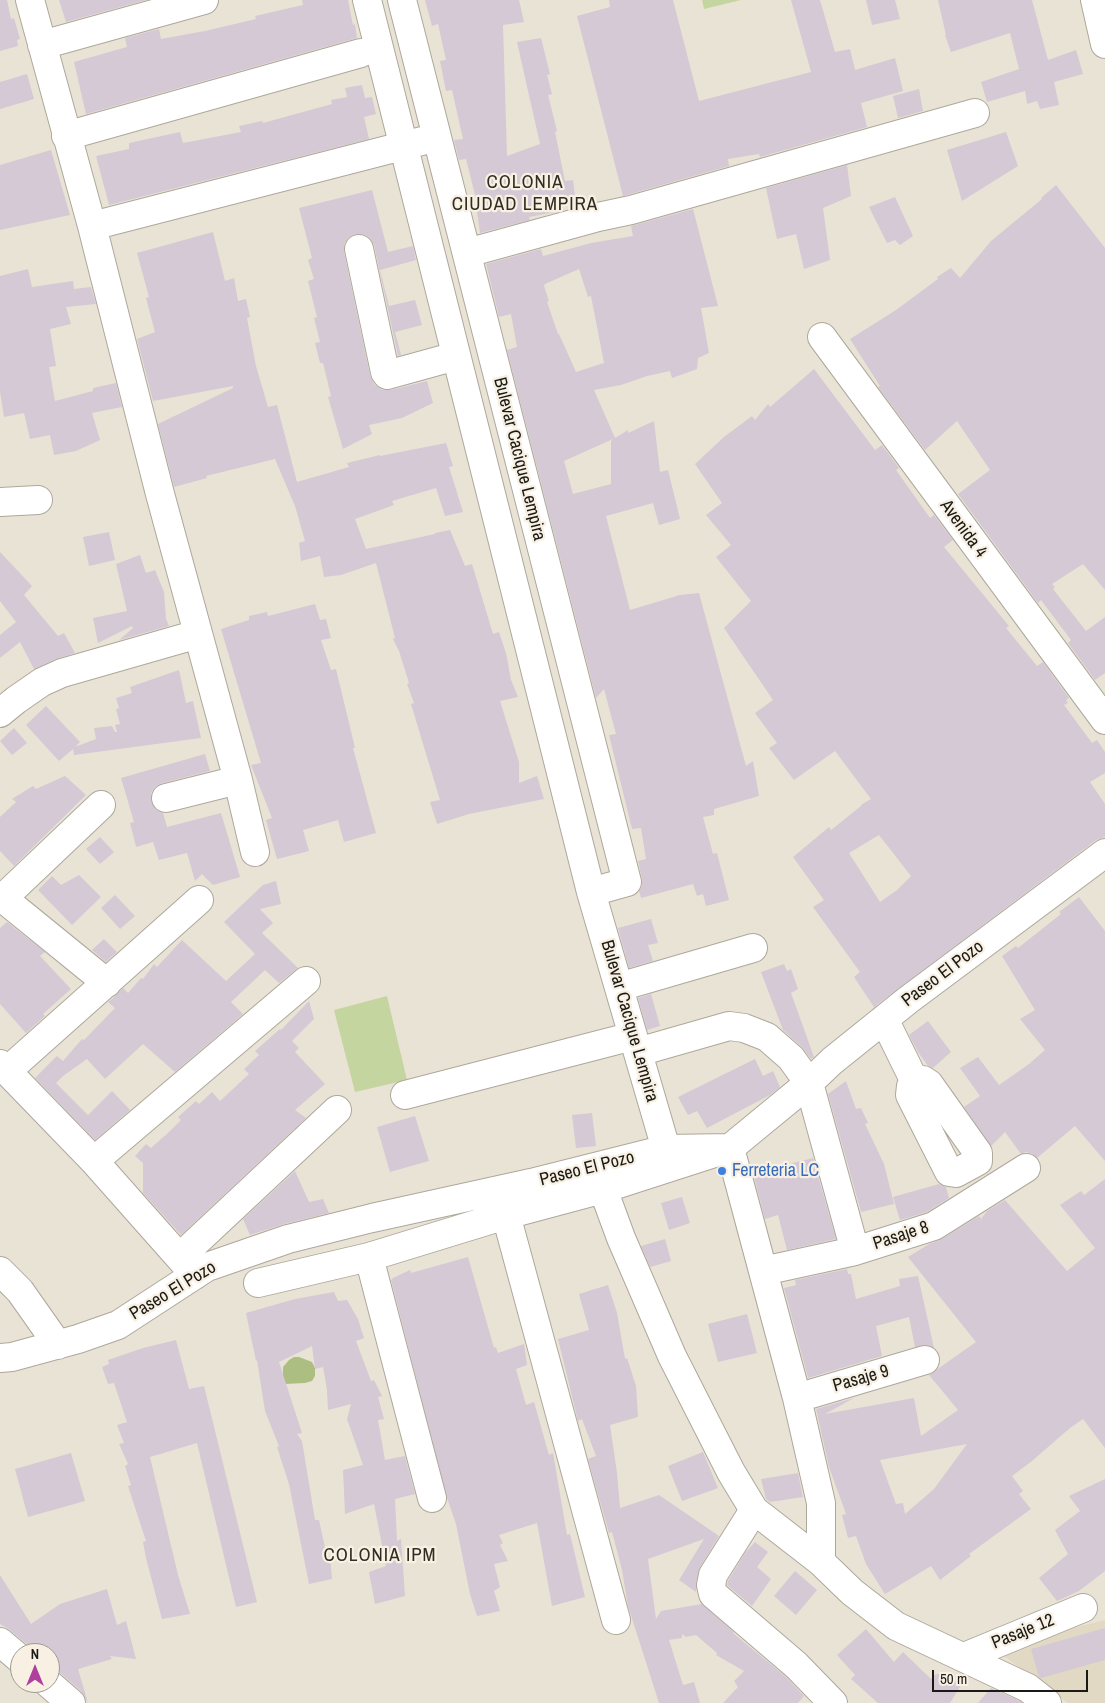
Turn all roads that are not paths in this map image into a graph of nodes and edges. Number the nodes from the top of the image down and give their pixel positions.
1 (30, 0) edge
2 (204, 0) edge
3 (367, 0) edge
4 (402, 0) edge
5 (1095, 0) edge
6 (1105, 44) edge
7 (42, 45) junction
8 (362, 53) dead end
9 (975, 113) dead end
10 (66, 136) junction
11 (437, 137) junction
12 (404, 146) junction
13 (92, 226) junction
14 (360, 249) dead end
15 (467, 253) junction
16 (822, 337) dead end
17 (456, 356) junction
18 (38, 500) dead end
19 (0, 502) edge
20 (198, 634) junction
21 (0, 713) edge
22 (1105, 720) edge
23 (238, 780) junction
24 (166, 798) dead end
25 (100, 805) dead end
26 (255, 852) dead end
27 (1104, 855) edge
28 (592, 892) junction
29 (1, 897) edge
30 (199, 900) dead end
31 (753, 948) dead end
32 (306, 981) dead end
33 (107, 983) junction
34 (619, 987) junction
35 (884, 1019) junction
36 (635, 1044) junction
37 (4, 1068) edge
38 (914, 1080) dead end
39 (809, 1083) junction
40 (405, 1095) dead end
41 (337, 1110) dead end
42 (730, 1148) junction
43 (666, 1149) junction
44 (94, 1160) junction
45 (1026, 1168) dead end
46 (603, 1189) junction
47 (506, 1215) junction
48 (856, 1251) junction
49 (369, 1257) junction
50 (188, 1266) junction
51 (0, 1271) edge
52 (763, 1271) junction
53 (258, 1283) dead end
54 (58, 1345) junction
55 (0, 1358) edge
56 (925, 1360) dead end
57 (797, 1398) junction
58 (432, 1498) dead end
59 (754, 1510) junction
60 (821, 1562) junction
61 (1083, 1608) dead end
62 (616, 1620) dead end
63 (0, 1642) edge
64 (10, 1650) edge
65 (964, 1657) junction
66 (60, 1693) edge
67 (71, 1703) edge
68 (833, 1703) edge
69 (1047, 1703) edge

1 - 7 street
2 - 7 street
3 - 12 street, Bulevar Cacique Lempira
4 - 11 street, Bulevar Cacique Lempira
5 - 6 street
7 - 10 street
8 - 10 street
9 - 15 street
10 - 13 street
11 - 12 street
11 - 15 street, Bulevar Cacique Lempira
12 - 13 street
12 - 17 street, Bulevar Cacique Lempira
13 - 20 street
14 - 17 street
15 - 28 street, Bulevar Cacique Lempira
16 - 22 street, Avenida 4
17 - 28 street, Bulevar Cacique Lempira
18 - 19 street
20 - 21 street
20 - 23 street
23 - 24 street
23 - 26 street
25 - 29 street
27 - 35 street, Paseo El Pozo
28 - 34 street, Bulevar Cacique Lempira
29 - 33 street
30 - 33 street
31 - 34 street
32 - 44 street
33 - 37 street
34 - 36 street, Bulevar Cacique Lempira
35 - 38 street
35 - 39 street, Paseo El Pozo
36 - 39 street
36 - 40 street
36 - 43 street, Bulevar Cacique Lempira
37 - 44 street
39 - 42 street, Paseo El Pozo
39 - 48 street
41 - 50 street
42 - 43 street, Paseo El Pozo
42 - 46 street
42 - 52 street
43 - 50 street, Paseo El Pozo
44 - 50 street
45 - 48 street, Pasaje 8
46 - 47 street
46 - 59 street
47 - 49 street
47 - 62 street
48 - 52 street, Pasaje 8
49 - 53 street
49 - 58 street
50 - 54 street, Paseo El Pozo
51 - 54 street
52 - 57 street
54 - 55 street, Paseo El Pozo
56 - 57 street, Pasaje 9
57 - 60 street
59 - 60 street
59 - 68 street
60 - 65 street
61 - 65 street, Pasaje 12
63 - 64 street
65 - 69 street
66 - 67 street

